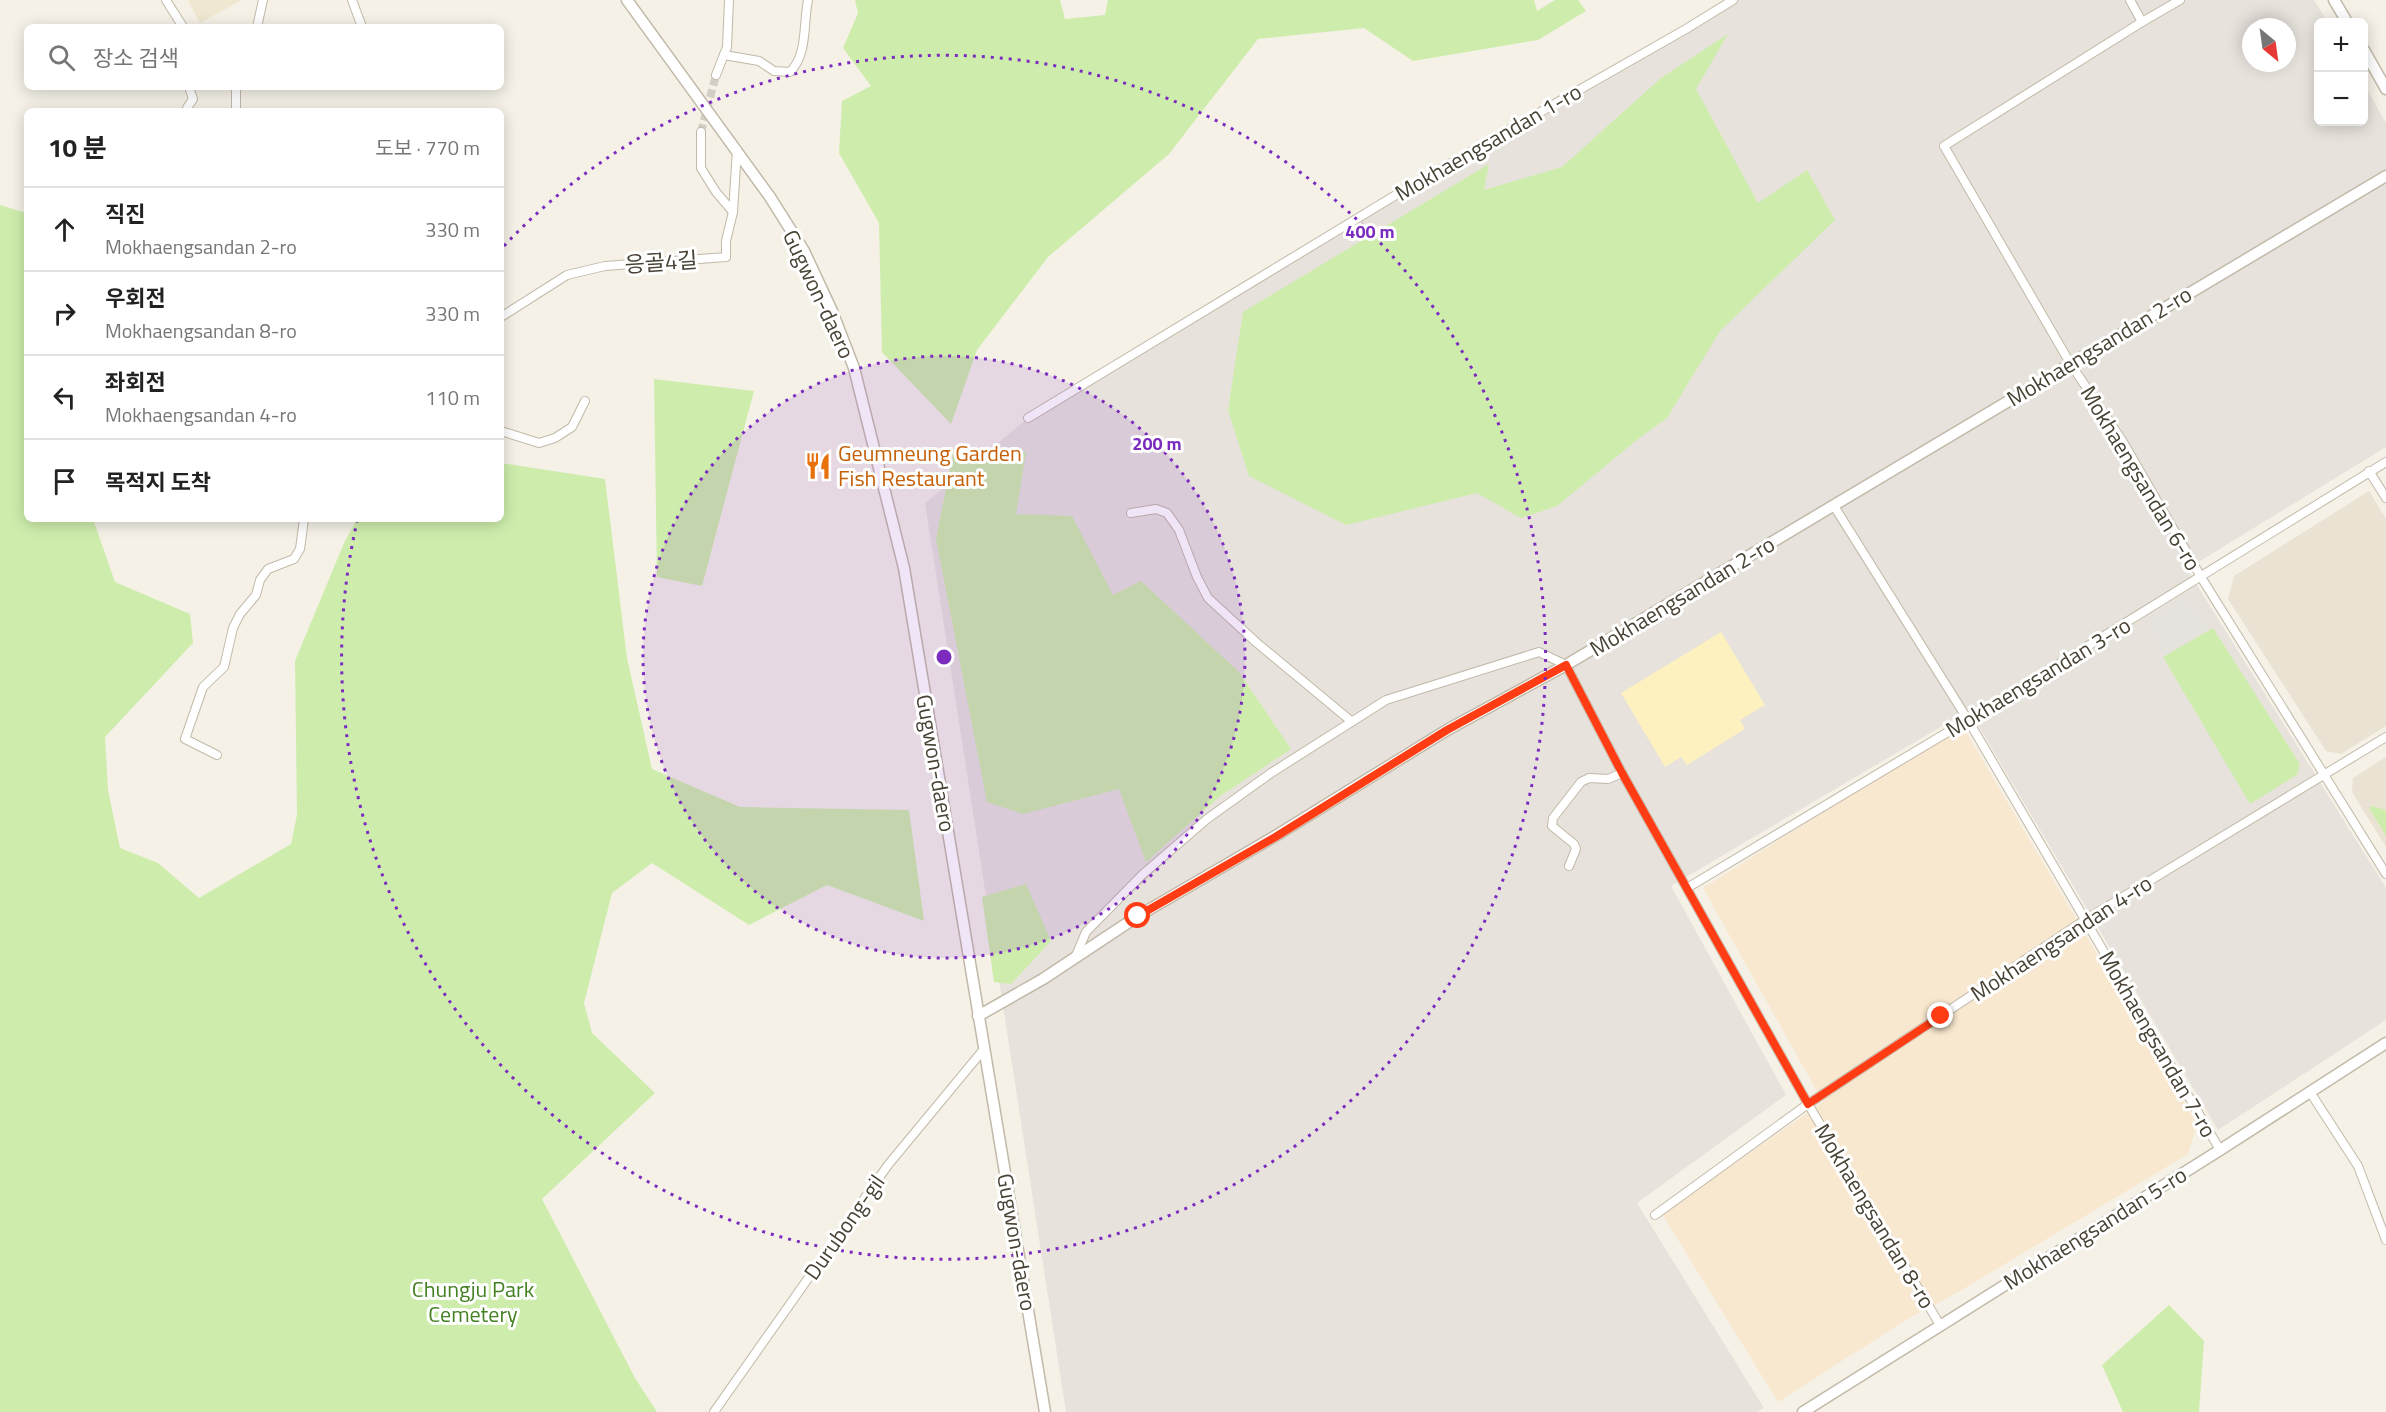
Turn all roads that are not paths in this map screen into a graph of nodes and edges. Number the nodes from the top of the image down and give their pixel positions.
1 (166, 0) edge
2 (263, 0) edge
3 (352, 0) edge
4 (627, 0) edge
5 (729, 0) edge
6 (808, 0) edge
7 (1733, 0) edge
8 (2130, 0) edge
9 (2180, 0) edge
10 (2334, 0) edge
11 (2345, 18) edge
12 (2142, 22) junction
13 (181, 24) edge
14 (258, 24) edge
15 (361, 24) edge
16 (724, 55) junction
17 (2368, 57) edge
18 (716, 75) tunnel mouth
19 (2386, 89) edge
20 (190, 90) edge
21 (236, 90) edge
22 (187, 108) dead end
23 (236, 108) edge
24 (701, 132) tunnel mouth
25 (737, 149) junction
26 (2386, 176) edge
27 (733, 212) junction
28 (504, 315) edge
29 (2070, 363) junction
30 (585, 401) dead end
31 (1028, 418) dead end
32 (504, 432) edge
33 (2386, 462) edge
34 (2370, 471) junction
35 (2386, 498) edge
36 (1834, 506) junction
37 (1131, 513) dead end
38 (304, 522) edge
39 (2201, 577) junction
40 (1566, 665) junction
41 (1968, 720) junction
42 (1351, 722) junction
43 (2386, 737) edge
44 (217, 755) dead end
45 (1622, 773) junction
46 (2324, 775) junction
47 (1569, 866) dead end
48 (2386, 874) edge
49 (1687, 888) junction
50 (2085, 920) junction
51 (1075, 958) junction
52 (978, 1016) junction
53 (2386, 1042) edge
54 (984, 1049) junction
55 (2310, 1092) junction
56 (1808, 1104) junction
57 (2220, 1150) junction
58 (1655, 1215) dead end
59 (2385, 1236) edge
60 (1940, 1325) junction
61 (714, 1412) edge
62 (1045, 1412) edge
63 (1803, 1412) edge

1 - 13 street
2 - 14 street
3 - 15 street
4 - 25 street, Gugwon-daero
5 - 16 street
6 - 16 street
7 - 31 street, Mokhaengsandan 1-ro
8 - 12 street
9 - 12 street
10 - 11 street
12 - 29 street, Mokhaengsandan 6-ro
16 - 18 street
17 - 19 street
20 - 22 street
21 - 23 street
24 - 27 street
25 - 27 street, 응골4길
25 - 52 street, Gugwon-daero
26 - 29 street, Mokhaengsandan 2-ro
27 - 28 street, 응골4길
29 - 36 street, Mokhaengsandan 2-ro
29 - 39 street, Mokhaengsandan 6-ro
30 - 32 street
33 - 34 street, Mokhaengsandan 3-ro
34 - 35 street
34 - 39 street, Mokhaengsandan 3-ro
36 - 40 street, Mokhaengsandan 2-ro
36 - 41 street, Mokhaengsandan 7-ro
37 - 42 street
38 - 44 street
39 - 41 street, Mokhaengsandan 3-ro
39 - 46 street, Mokhaengsandan 6-ro
40 - 42 street
40 - 45 street, Mokhaengsandan 8-ro
40 - 51 street, Mokhaengsandan 2-ro
41 - 49 street, Mokhaengsandan 3-ro
41 - 50 street, Mokhaengsandan 7-ro
42 - 51 street
43 - 46 street, Mokhaengsandan 4-ro
45 - 47 street
45 - 49 street, Mokhaengsandan 8-ro
46 - 48 street, Mokhaengsandan 6-ro
46 - 50 street, Mokhaengsandan 4-ro
49 - 56 street, Mokhaengsandan 8-ro
50 - 56 street, Mokhaengsandan 4-ro
50 - 57 street, Mokhaengsandan 7-ro
51 - 52 street, Mokhaengsandan 2-ro
52 - 54 street, Gugwon-daero
53 - 55 street, Mokhaengsandan 5-ro
54 - 61 street, Durubong-gil
54 - 62 street, Gugwon-daero
55 - 57 street, Mokhaengsandan 5-ro
55 - 59 street
56 - 58 street, Mokhaengsandan 4-ro
56 - 60 street, Mokhaengsandan 8-ro
57 - 60 street, Mokhaengsandan 5-ro
60 - 63 street, Mokhaengsandan 5-ro

